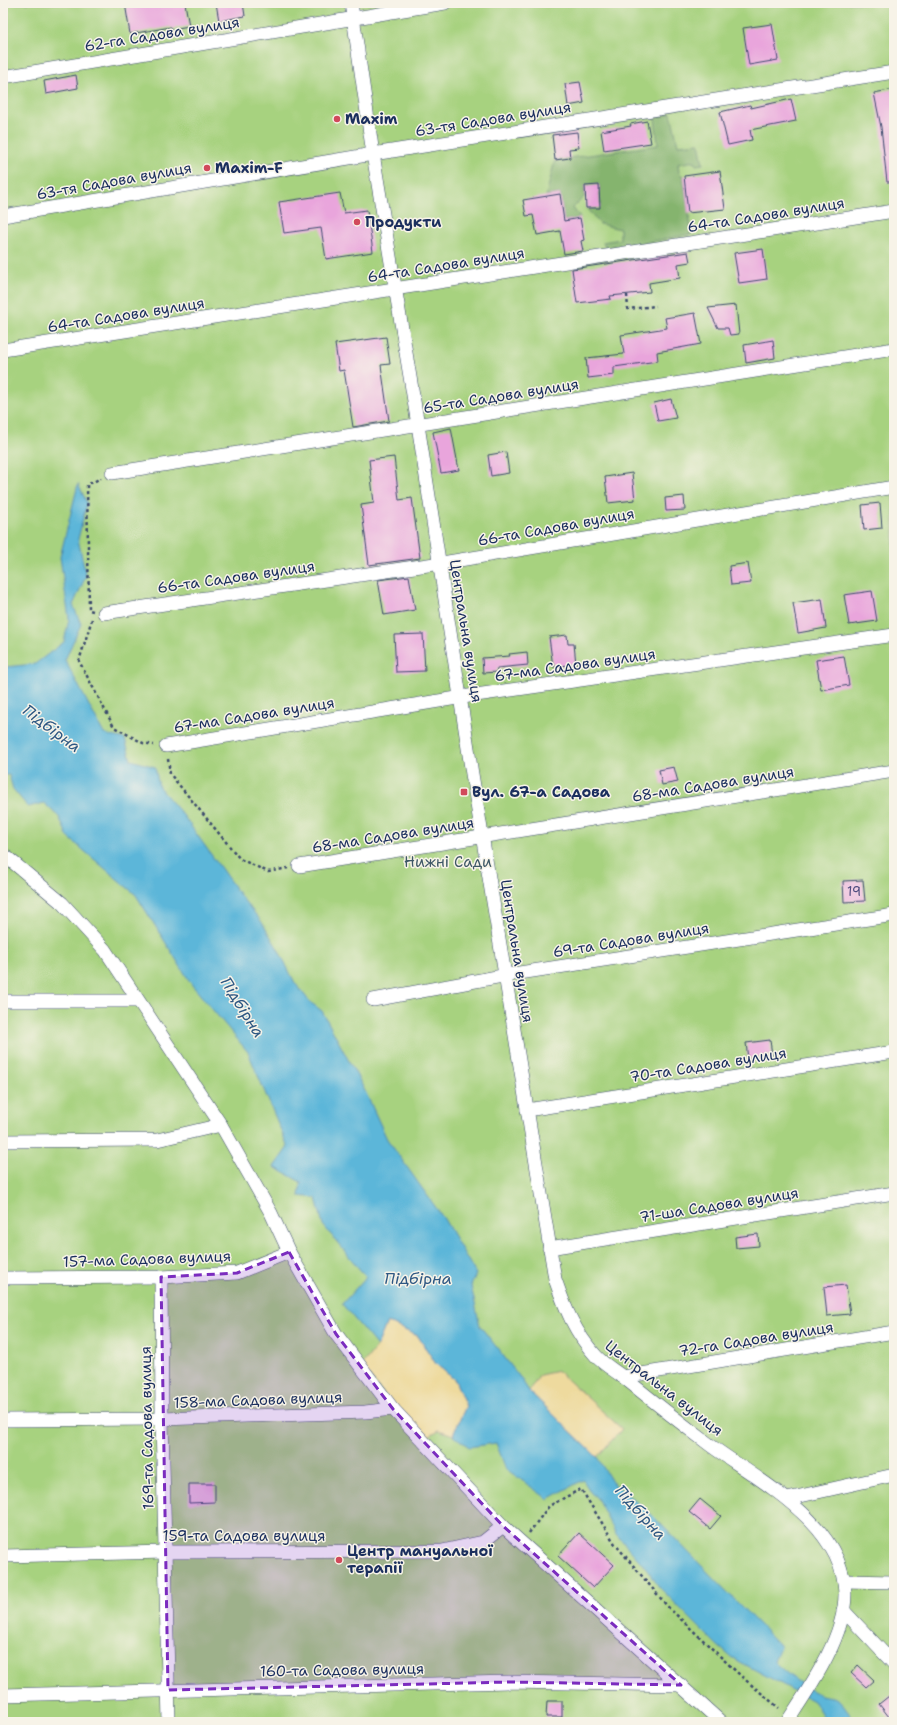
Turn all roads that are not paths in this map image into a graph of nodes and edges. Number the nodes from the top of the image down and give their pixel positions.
1 (351, 3) edge
2 (445, 3) edge
3 (354, 19) junction
4 (894, 72) edge
5 (3, 77) edge
6 (373, 154) junction
7 (894, 211) edge
8 (3, 216) edge
9 (396, 289) junction
10 (3, 350) edge
11 (894, 350) edge
12 (418, 425) junction
13 (112, 473) dead end
14 (894, 487) edge
15 (439, 563) junction
16 (104, 613) dead end
17 (894, 635) edge
18 (460, 697) junction
19 (166, 746) road end
20 (894, 771) edge
21 (482, 836) junction
22 (3, 854) edge
23 (299, 866) road end
24 (894, 915) edge
25 (505, 975) junction
26 (373, 1000) dead end
27 (3, 1001) edge
28 (138, 1001) junction
29 (894, 1052) edge
30 (527, 1110) junction
31 (221, 1125) junction
32 (3, 1140) edge
33 (894, 1193) edge
34 (549, 1248) junction
35 (289, 1252) junction
36 (161, 1277) junction
37 (3, 1278) edge
38 (894, 1332) edge
39 (623, 1377) junction
40 (393, 1409) junction
41 (162, 1419) junction
42 (3, 1420) edge
43 (894, 1474) edge
44 (787, 1500) junction
45 (503, 1526) junction
46 (166, 1552) junction
47 (3, 1556) edge
48 (844, 1581) junction
49 (894, 1582) edge
50 (843, 1610) junction
51 (894, 1664) edge
52 (681, 1685) junction
53 (168, 1690) junction
54 (3, 1694) edge
55 (790, 1718) edge
56 (169, 1722) edge
57 (721, 1722) edge

1 - 3 street, Центральна вулиця
2 - 3 street, 62-га Садова вулиця
3 - 5 street, 62-га Садова вулиця
3 - 6 street, Центральна вулиця
4 - 6 street, 63-тя Садова вулиця
6 - 8 street, 63-тя Садова вулиця
6 - 9 street, Центральна вулиця
7 - 9 street, 64-та Садова вулиця
9 - 10 street, 64-та Садова вулиця
9 - 12 street, Центральна вулиця
11 - 12 street, 65-та Садова вулиця
12 - 13 street, 65-та Садова вулиця
12 - 15 street, Центральна вулиця
14 - 15 street, 66-та Садова вулиця
15 - 16 street, 66-та Садова вулиця
15 - 18 street, Центральна вулиця
17 - 18 street, 67-ма Садова вулиця
18 - 19 street, 67-ма Садова вулиця
18 - 21 street, Центральна вулиця
20 - 21 street, 68-ма Садова вулиця
21 - 23 street, 68-ма Садова вулиця
21 - 25 street, Центральна вулиця
22 - 28 street
24 - 25 street, 69-та Садова вулиця
25 - 26 street, 69-та Садова вулиця
25 - 30 street, Центральна вулиця
27 - 28 street
28 - 31 street
29 - 30 street, 70-та Садова вулиця
30 - 34 street, Центральна вулиця
31 - 32 street
31 - 35 street
33 - 34 street, 71-ша Садова вулиця
34 - 39 street, Центральна вулиця
35 - 36 street, 157-ма Садова вулиця
35 - 40 street
36 - 37 street, 157-ма Садова вулиця
36 - 41 street, 169-та Садова вулиця
38 - 39 street, 72-га Садова вулиця
39 - 44 street, Центральна вулиця
40 - 41 street, 158-ма Садова вулиця
40 - 45 street
41 - 42 street, 158-ма Садова вулиця
41 - 46 street, 169-та Садова вулиця
43 - 44 street
44 - 48 street, Центральна вулиця
45 - 46 street, 159-та Садова вулиця
45 - 52 street
46 - 47 street, 159-та Садова вулиця
46 - 53 street, 169-та Садова вулиця
48 - 49 street
48 - 50 street, Центральна вулиця
50 - 51 street
50 - 55 street, Центральна вулиця
52 - 53 street, 160-та Садова вулиця
52 - 57 street
53 - 54 street, 160-та Садова вулиця
53 - 56 street, 169-та Садова вулиця

